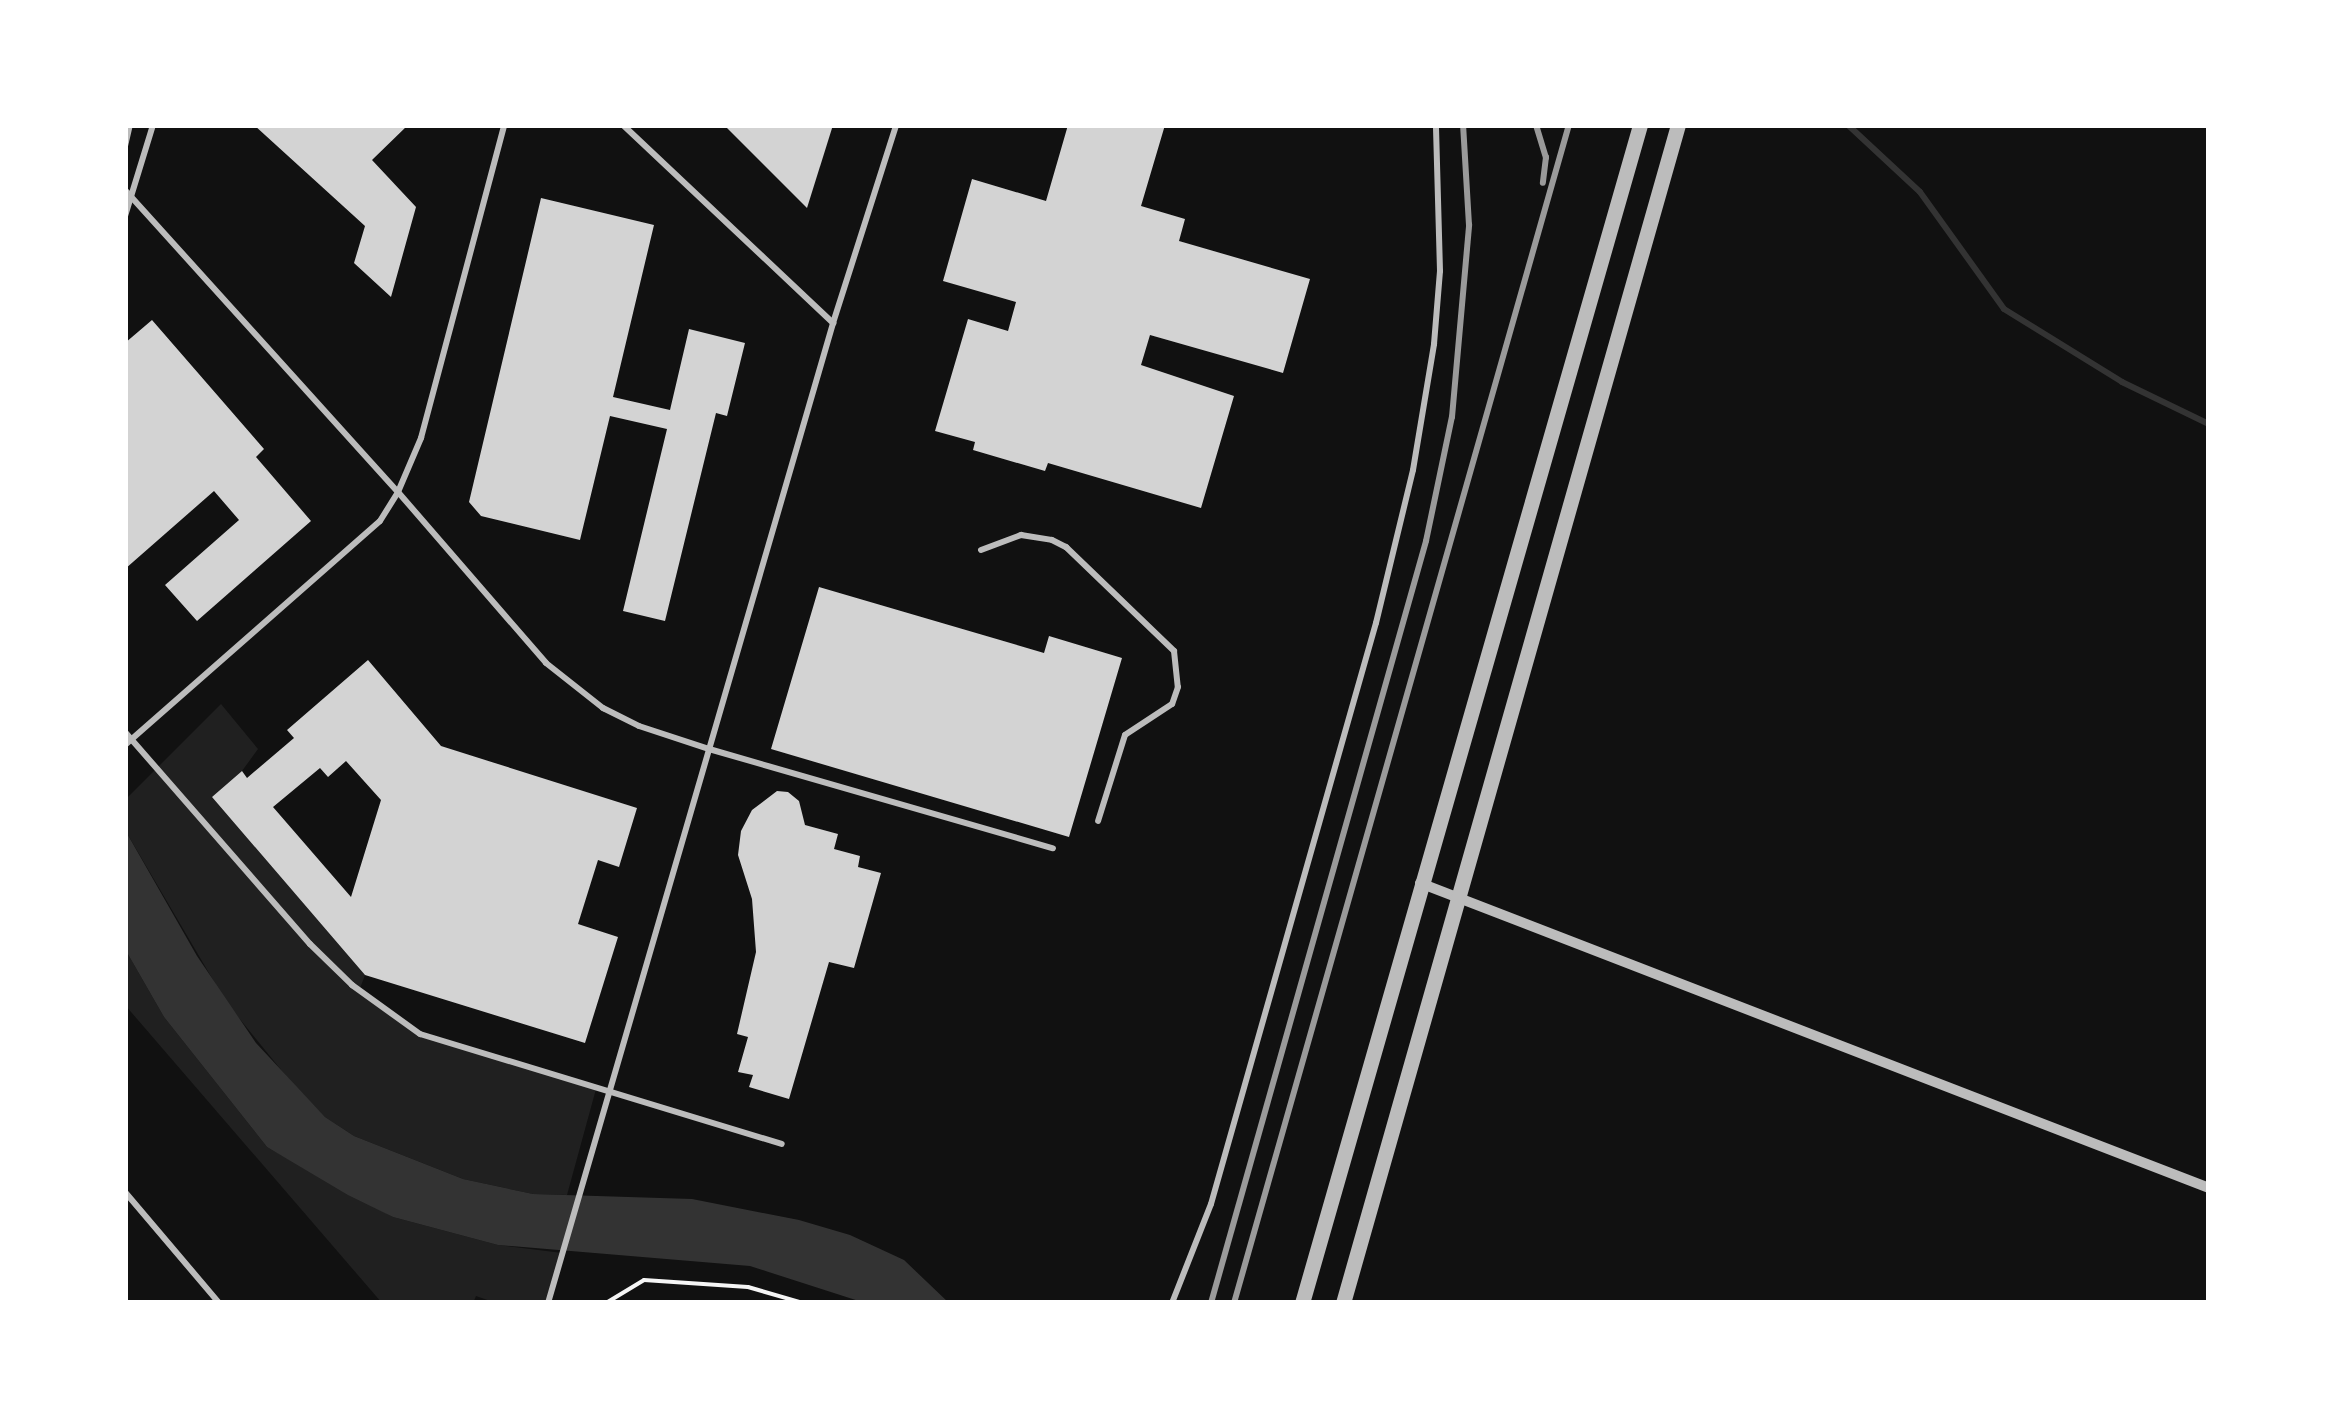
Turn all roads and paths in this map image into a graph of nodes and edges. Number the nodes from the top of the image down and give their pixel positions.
1 (130, 125) edge
2 (153, 125) edge
3 (504, 125) edge
4 (622, 125) edge
5 (896, 125) edge
6 (1436, 125) edge
7 (1640, 125) edge
8 (1678, 125) edge
9 (125, 146) edge
10 (125, 190) edge
11 (132, 200) junction
12 (125, 216) edge
13 (833, 322) junction
14 (398, 492) junction
15 (981, 550) dead end
16 (127, 739) edge
17 (710, 749) junction
18 (1098, 821) dead end
19 (1053, 848) dead end
20 (1420, 883) junction
21 (1458, 898) junction
22 (612, 1094) junction
23 (782, 1144) dead end
24 (2209, 1188) edge
25 (125, 1192) edge
26 (219, 1303) edge
27 (548, 1303) edge
28 (606, 1303) edge
29 (803, 1303) edge
30 (1172, 1303) edge
31 (1302, 1303) edge
32 (1343, 1303) edge

1 - 9 lane
2 - 11 lane
3 - 14 lane
4 - 13 lane
5 - 13 lane
6 - 30 lane
7 - 20 street
8 - 21 street
10 - 11 lane
11 - 12 lane
11 - 14 lane
13 - 17 lane
14 - 16 lane
14 - 17 lane
15 - 18 lane
16 - 22 lane
17 - 19 lane
17 - 22 lane
20 - 21 street
20 - 31 street
21 - 24 street
21 - 32 street
22 - 23 lane
22 - 27 lane
25 - 26 lane
28 - 29 path

